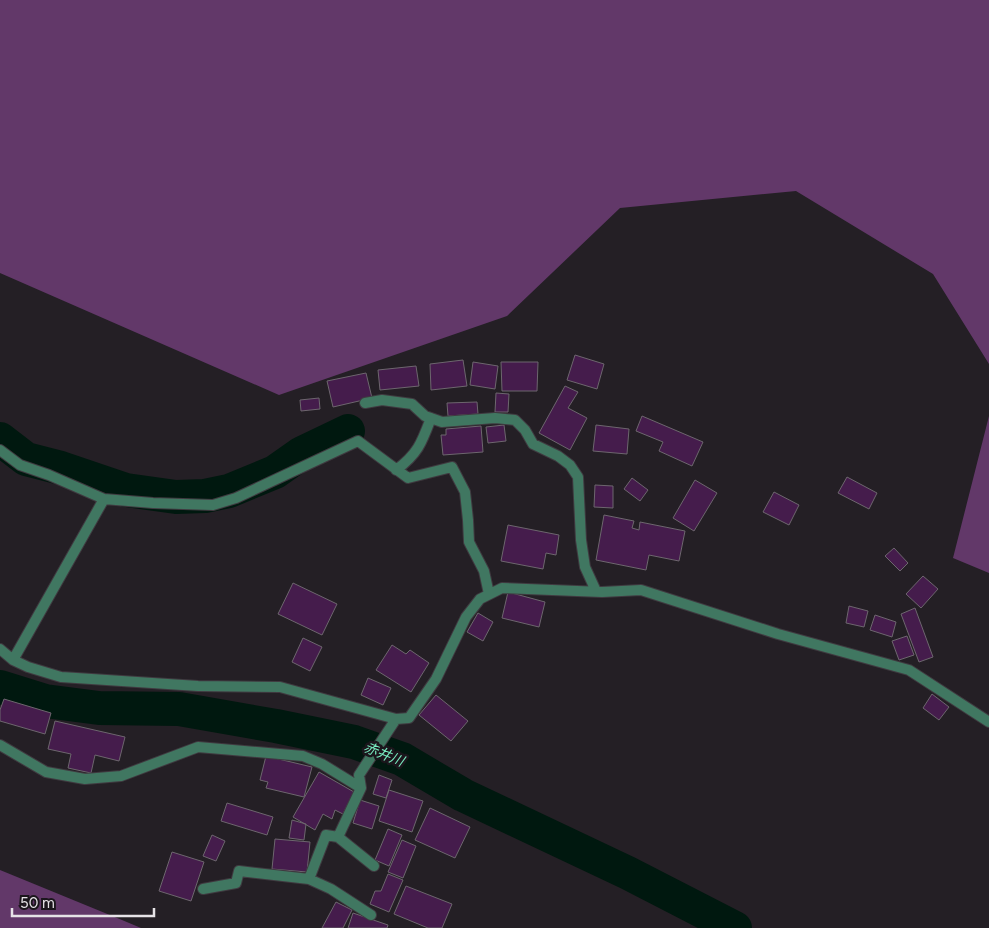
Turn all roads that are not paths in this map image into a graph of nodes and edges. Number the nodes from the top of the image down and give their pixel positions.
1 (365, 403) dead end
2 (431, 418) junction
3 (0, 450) edge
4 (396, 470) junction
5 (104, 499) junction
6 (596, 591) junction
7 (489, 594) junction
8 (0, 649) edge
9 (13, 660) junction
10 (396, 719) junction
11 (989, 722) edge
12 (0, 745) edge
13 (361, 788) junction
14 (338, 836) junction
15 (374, 866) dead end
16 (310, 879) junction
17 (203, 890) dead end
18 (371, 916) dead end

1 - 2 street
2 - 4 street
2 - 6 street
3 - 5 street
4 - 5 street
4 - 7 street
5 - 9 street
6 - 7 street
6 - 11 street
7 - 10 street
8 - 9 street
9 - 10 street
10 - 13 street
12 - 13 street
13 - 14 street
14 - 15 street
14 - 16 street
16 - 17 street
16 - 18 street

